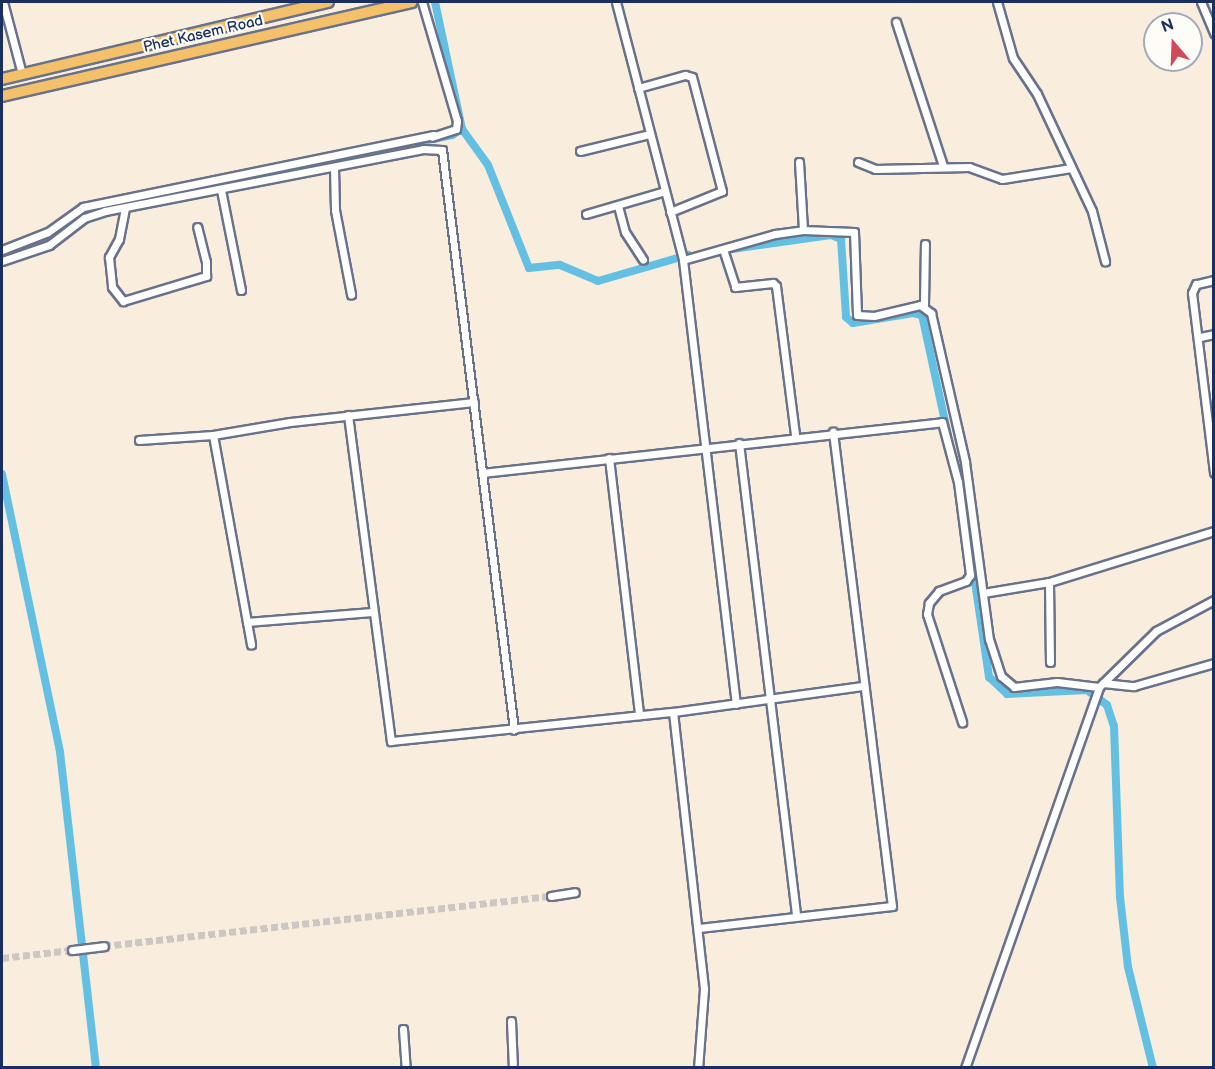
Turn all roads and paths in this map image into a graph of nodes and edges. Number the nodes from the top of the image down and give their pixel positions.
1 (3, 2) edge
2 (328, 2) edge
3 (411, 2) edge
4 (422, 2) edge
5 (616, 2) edge
6 (997, 2) edge
7 (1201, 2) edge
8 (1210, 21) edge
9 (896, 22) dead end
10 (1214, 33) edge
11 (22, 74) junction
12 (2, 79) edge
13 (639, 88) junction
14 (2, 96) edge
15 (650, 134) junction
16 (432, 136) junction
17 (424, 148) junction
18 (580, 151) dead end
19 (799, 162) dead end
20 (858, 162) dead end
21 (943, 166) junction
22 (334, 168) junction
23 (1071, 168) junction
24 (221, 190) junction
25 (665, 191) junction
26 (618, 206) junction
27 (125, 208) junction
28 (670, 212) junction
29 (586, 214) dead end
30 (197, 227) dead end
31 (803, 230) junction
32 (925, 244) dead end
33 (2, 249) edge
34 (723, 249) junction
35 (682, 258) junction
36 (643, 260) dead end
37 (2, 261) edge
38 (1105, 261) dead end
39 (1214, 280) edge
40 (241, 290) dead end
41 (351, 294) dead end
42 (924, 305) junction
43 (1214, 334) edge
44 (1200, 337) junction
45 (474, 402) junction
46 (348, 415) junction
47 (834, 432) junction
48 (213, 435) junction
49 (795, 435) junction
50 (139, 440) dead end
51 (739, 442) junction
52 (704, 447) junction
53 (609, 458) junction
54 (1214, 473) edge
55 (482, 474) junction
56 (1214, 531) edge
57 (1049, 582) junction
58 (983, 593) junction
59 (1214, 600) edge
60 (372, 612) junction
61 (247, 622) junction
62 (250, 645) dead end
63 (1050, 662) dead end
64 (1214, 663) edge
65 (864, 686) junction
66 (1100, 687) junction
67 (771, 699) junction
68 (736, 704) junction
69 (673, 712) junction
70 (639, 715) junction
71 (962, 722) dead end
72 (514, 730) junction
73 (576, 892) dead end
74 (551, 896) tunnel mouth
75 (796, 917) junction
76 (699, 928) junction
77 (104, 946) tunnel mouth
78 (75, 950) tunnel mouth
79 (511, 1020) dead end
80 (403, 1029) dead end
81 (406, 1068) edge
82 (513, 1068) edge
83 (698, 1068) edge
84 (965, 1068) edge

1 - 11 street
2 - 11 main road, Phet Kasem Road
3 - 14 main road, Phet Kasem Road
4 - 16 street
5 - 13 street
6 - 23 street
7 - 8 street
8 - 10 street
9 - 21 street
11 - 12 main road, Phet Kasem Road
13 - 15 street
13 - 28 street
15 - 18 street
15 - 25 street
16 - 17 street
16 - 33 street
17 - 22 street
17 - 45 street
19 - 31 street
20 - 21 street
21 - 23 street
22 - 24 street
22 - 41 street
23 - 38 street
24 - 27 street
24 - 40 street
25 - 26 street
25 - 28 street
26 - 29 street
26 - 36 street
27 - 30 street
27 - 37 street
28 - 35 street
31 - 34 street
31 - 42 street
32 - 42 street
34 - 35 street
34 - 49 street
35 - 52 street
39 - 44 street
42 - 58 street
43 - 44 street
44 - 54 street
45 - 46 street
45 - 55 street
46 - 48 street
46 - 60 street
47 - 49 street
47 - 65 street
47 - 71 street
48 - 50 street
48 - 61 street
49 - 51 street
51 - 52 street
51 - 67 street
52 - 53 street
52 - 68 street
53 - 55 street
53 - 70 street
55 - 72 street
56 - 57 street
57 - 58 street
57 - 63 street
58 - 66 street
59 - 66 street
60 - 61 street
60 - 72 street
61 - 62 street
64 - 66 street
65 - 67 street
65 - 75 street
66 - 84 street
67 - 68 street
67 - 75 street
68 - 69 street
69 - 70 street
69 - 76 street
70 - 72 street
73 - 74 street
75 - 76 street
76 - 83 street
77 - 78 street
79 - 82 street
80 - 81 street

